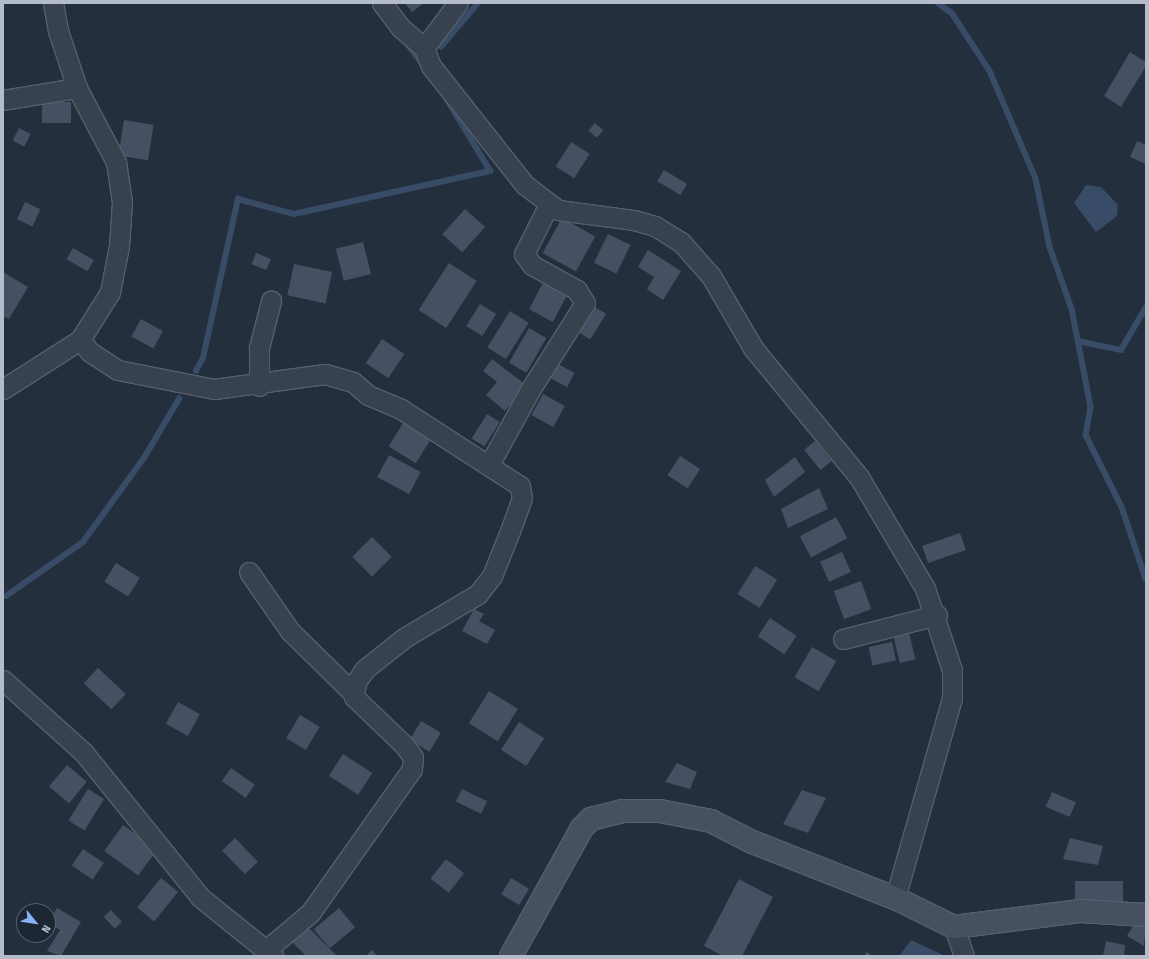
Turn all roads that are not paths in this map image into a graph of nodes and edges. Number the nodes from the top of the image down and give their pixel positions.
1 (54, 3) edge
2 (382, 3) edge
3 (458, 3) edge
4 (424, 48) junction
5 (77, 88) junction
6 (3, 100) edge
7 (548, 206) junction
8 (272, 301) dead end
9 (80, 340) junction
10 (259, 386) junction
11 (3, 389) edge
12 (489, 465) junction
13 (249, 572) dead end
14 (936, 615) junction
15 (843, 638) dead end
16 (3, 680) edge
17 (352, 692) junction
18 (895, 898) junction
19 (1146, 915) edge
20 (954, 927) junction
21 (269, 953) edge
22 (511, 956) edge
23 (964, 956) edge

1 - 5 street
2 - 4 street
3 - 4 street
4 - 7 street
5 - 6 street
5 - 9 street
7 - 12 street
7 - 14 street
8 - 10 street
9 - 10 street
9 - 11 street
10 - 12 street
12 - 17 street
13 - 17 street
14 - 15 street
14 - 18 street
16 - 21 street
17 - 21 street
18 - 20 main road
18 - 22 main road
19 - 20 main road
20 - 23 street

